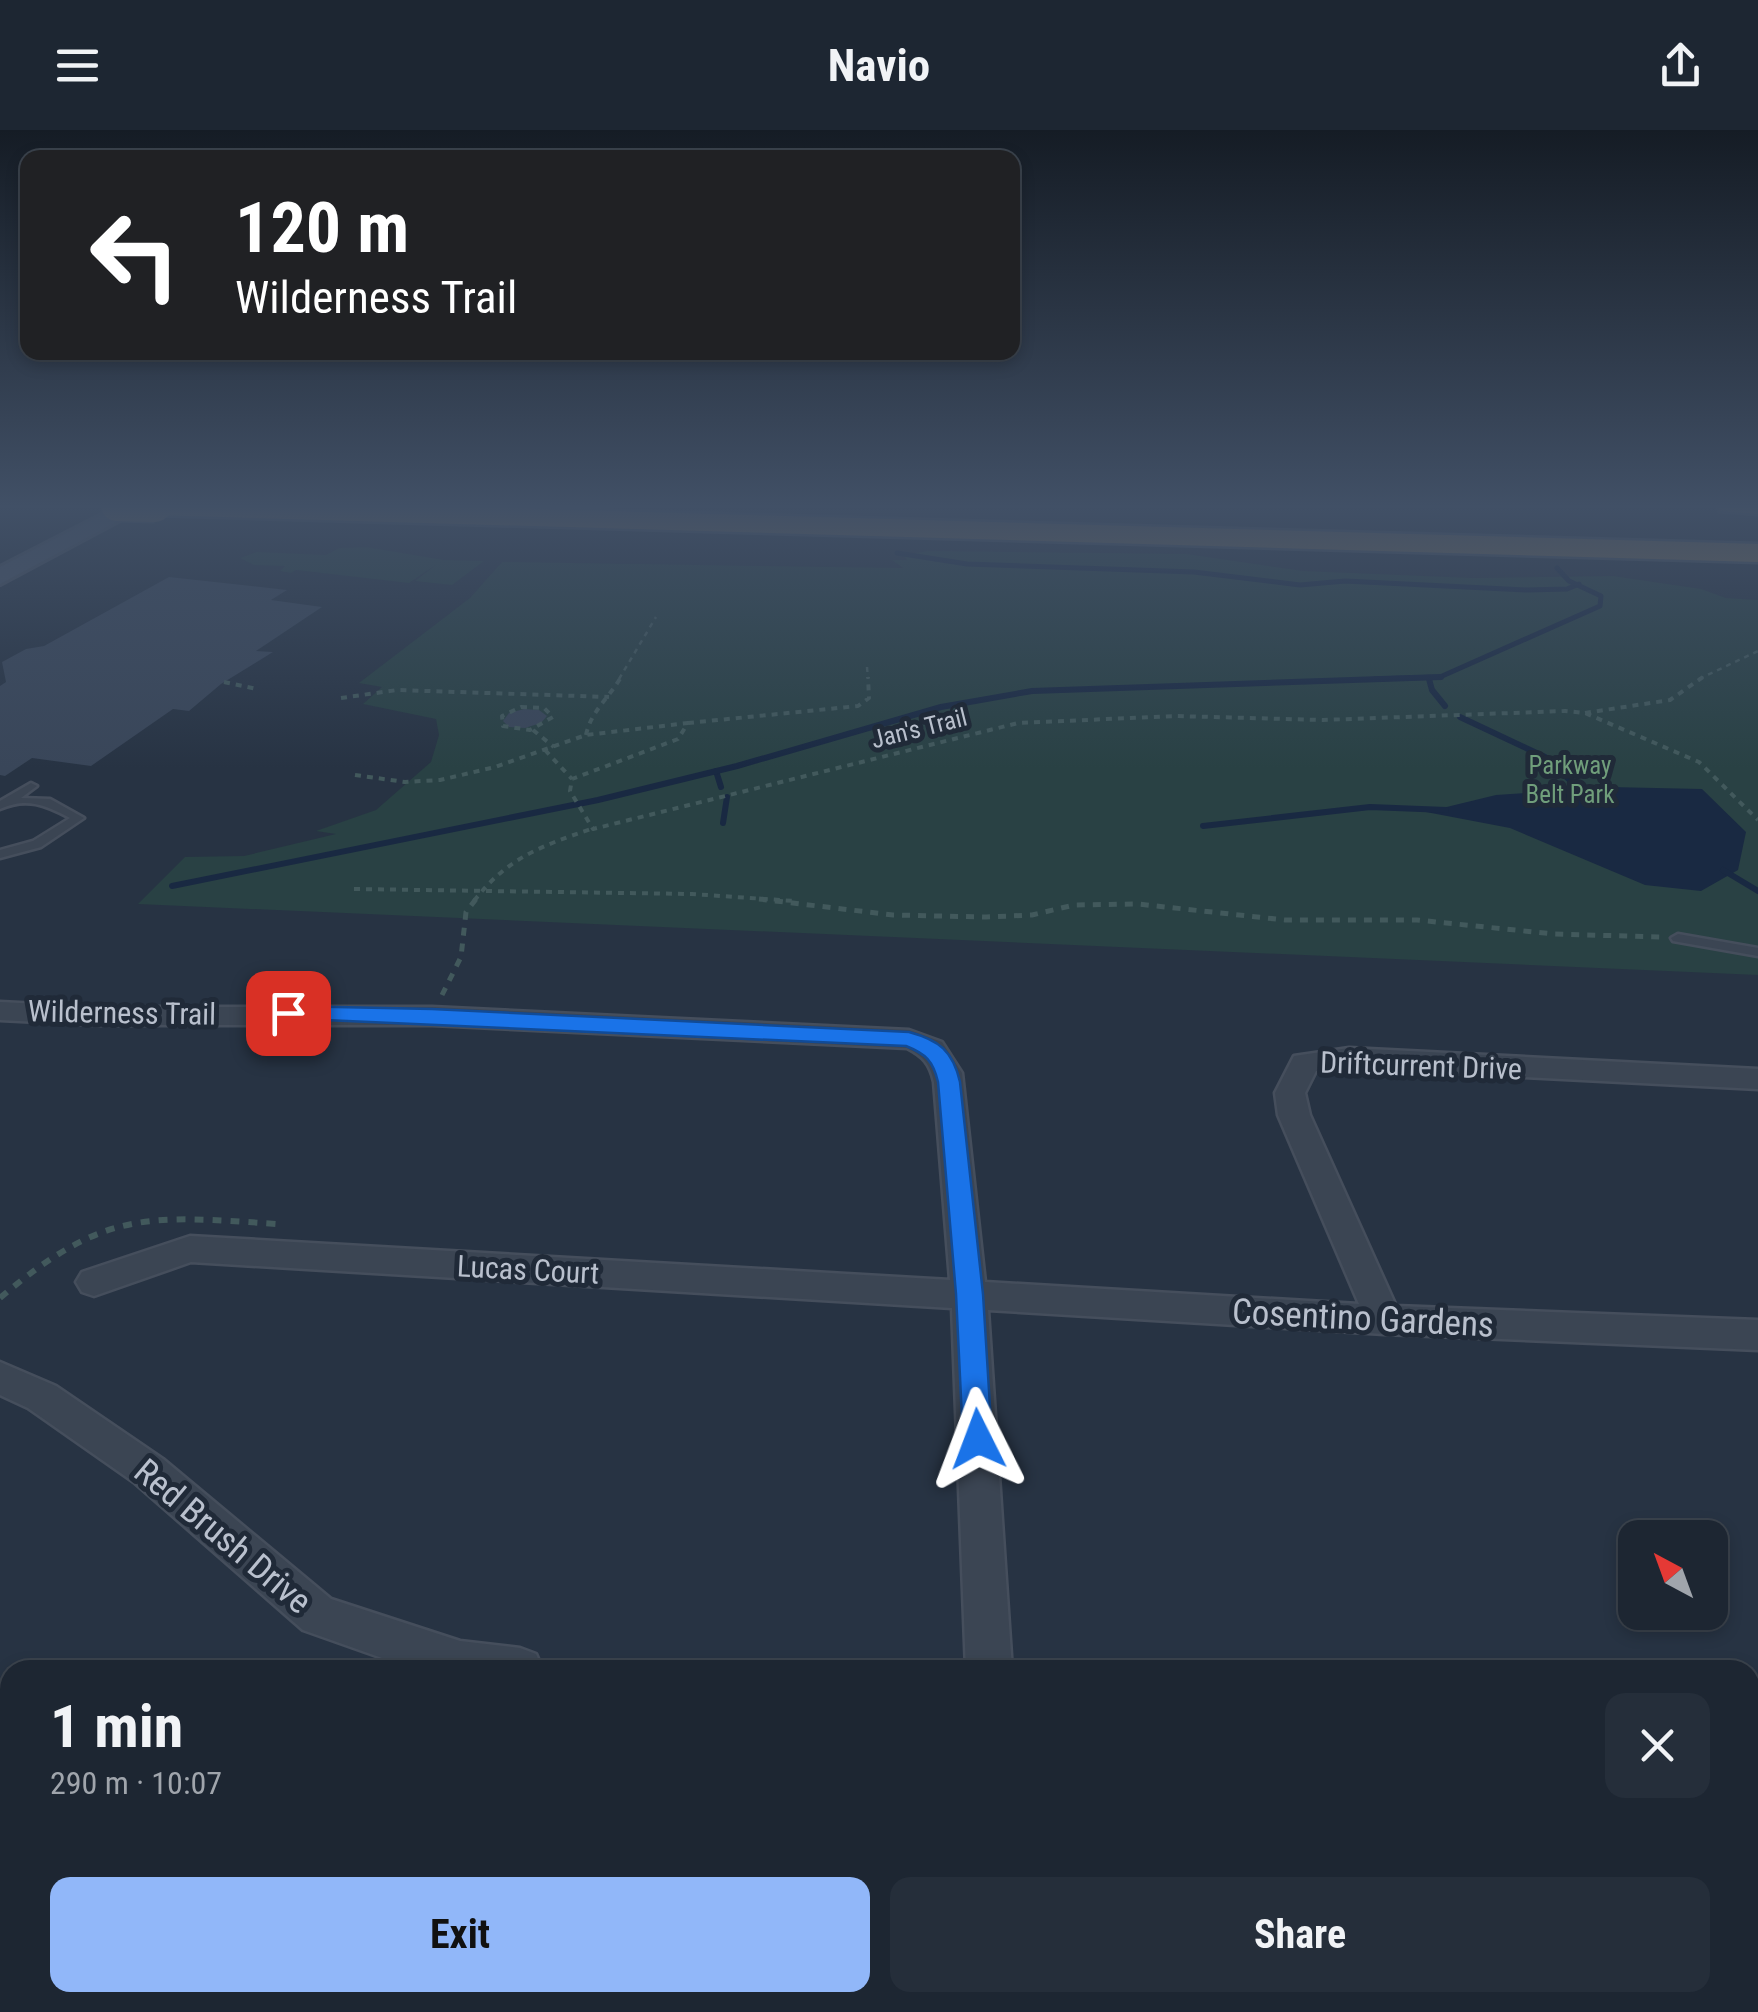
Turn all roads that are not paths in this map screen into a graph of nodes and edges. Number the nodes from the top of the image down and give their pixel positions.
1 (31, 786) dead end
2 (6, 803) edge
3 (0, 854) edge
4 (1678, 938) road end
5 (1758, 952) edge
6 (0, 1011) edge
7 (1758, 1079) edge
8 (94, 1282) dead end
9 (969, 1294) junction
10 (1384, 1320) junction
11 (1758, 1335) edge
12 (0, 1378) edge
13 (451, 1660) edge
14 (989, 1660) edge

1 - 2 lane
2 - 3 lane
4 - 5 lane
6 - 9 street, Wilderness Trail
7 - 10 street, Driftcurrent Drive
8 - 9 street, Lucas Court
9 - 10 street, Cosentino Gardens
9 - 14 street, Wilderness Trail
10 - 11 street, Cosentino Gardens
12 - 13 street, Red Brush Drive

